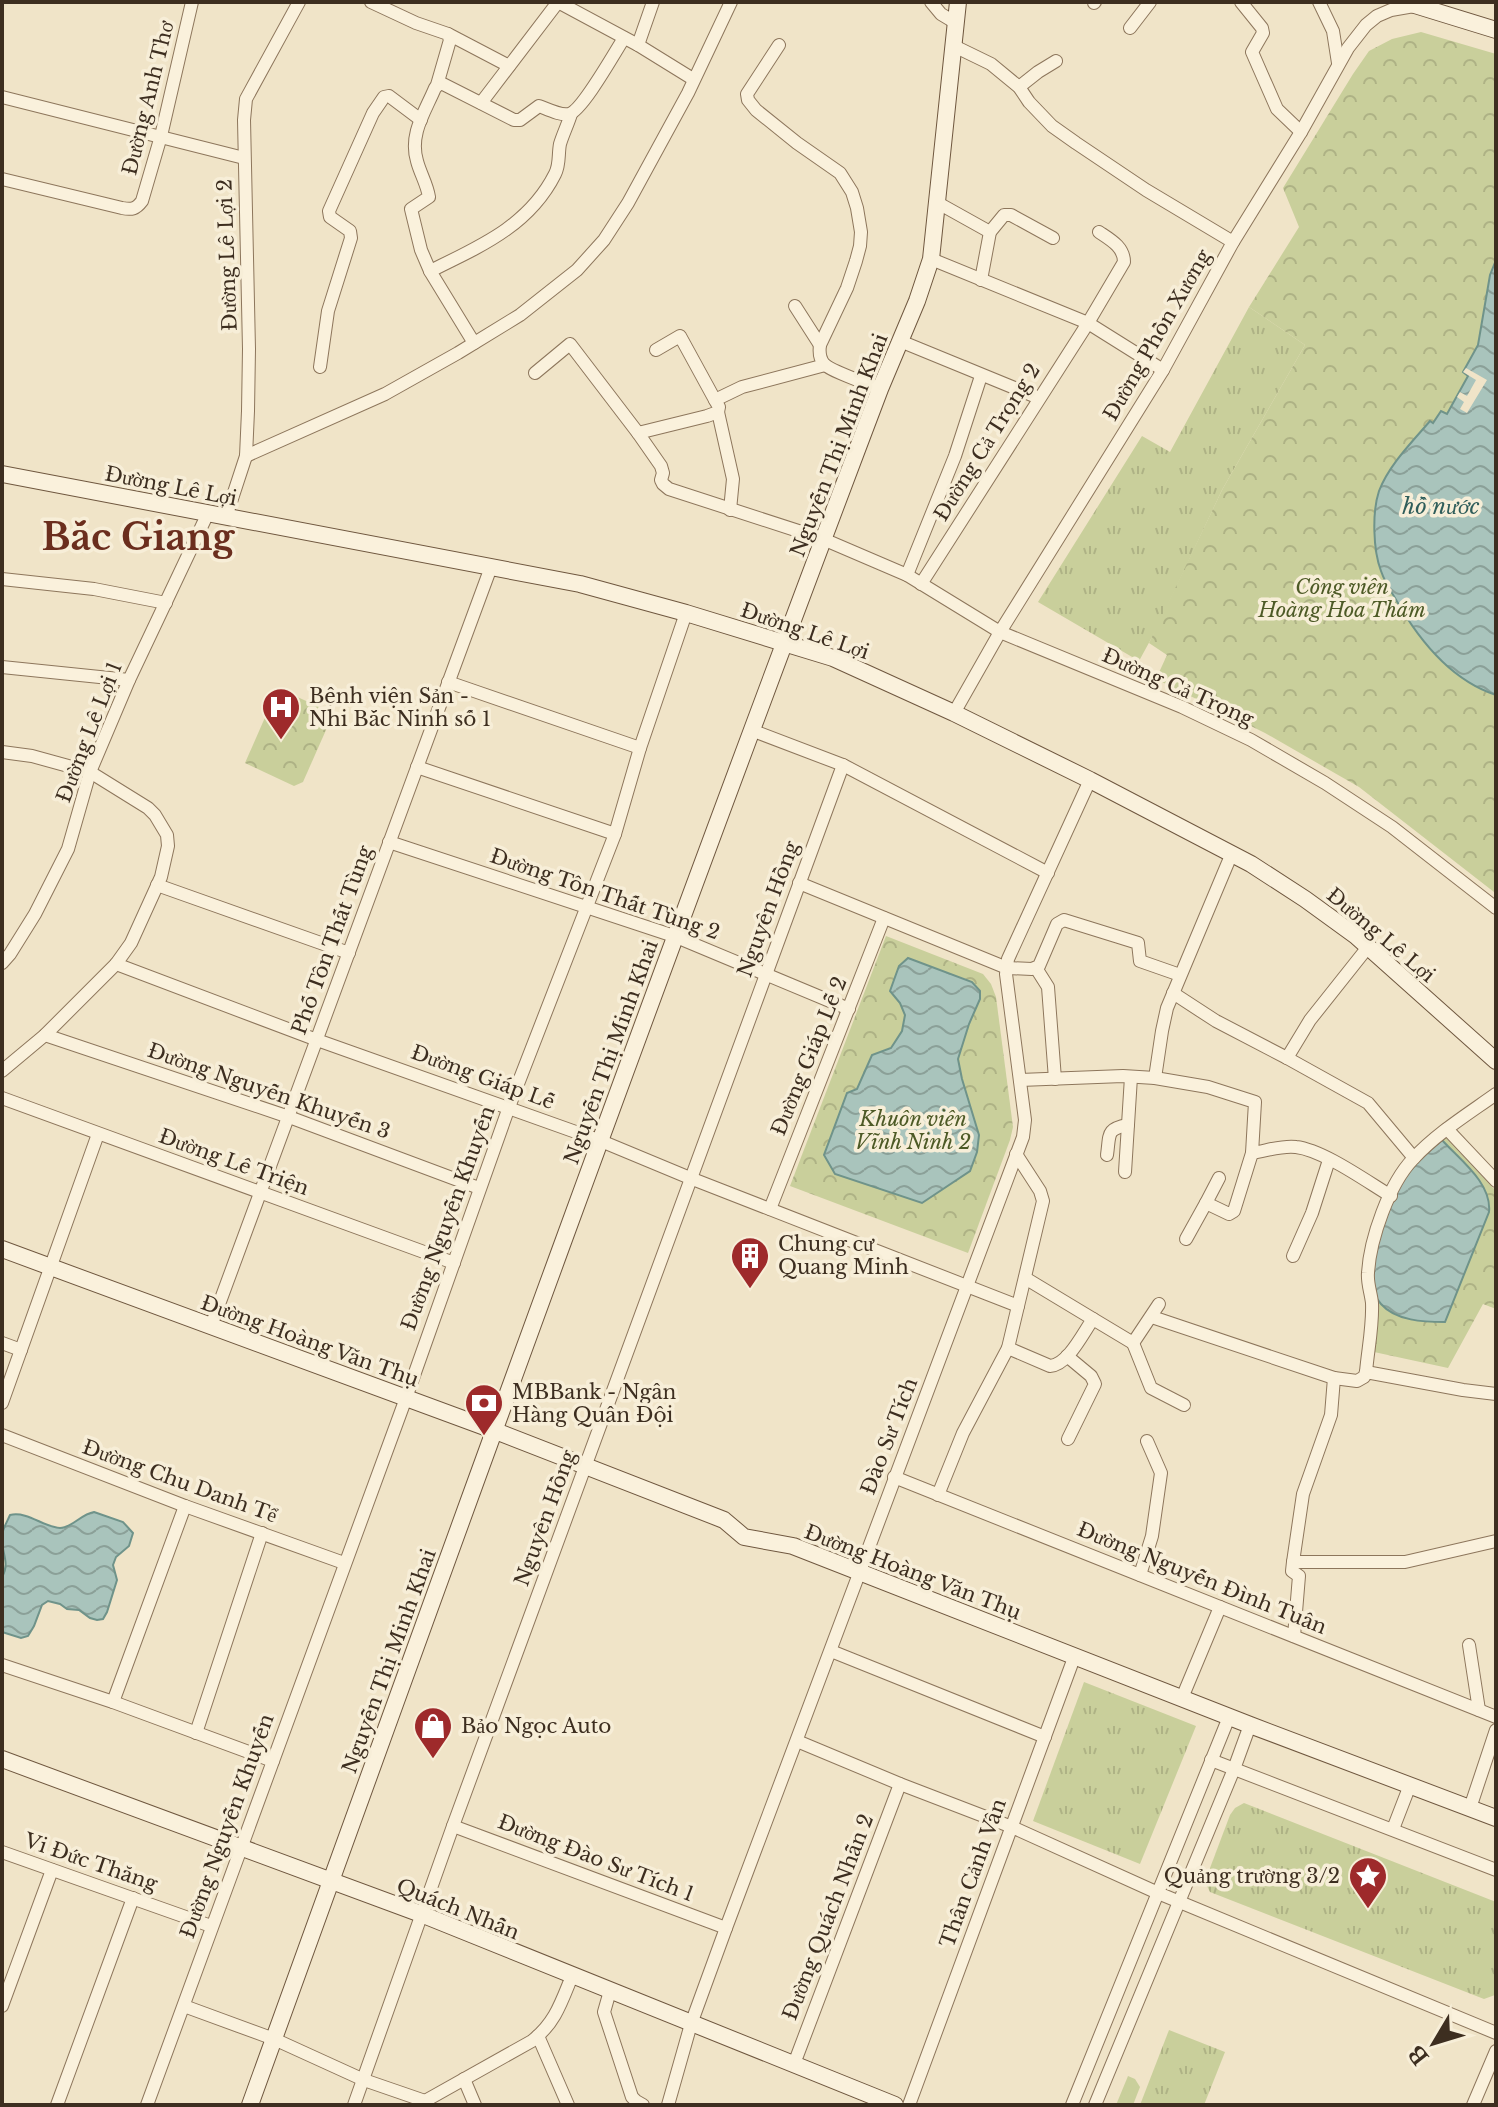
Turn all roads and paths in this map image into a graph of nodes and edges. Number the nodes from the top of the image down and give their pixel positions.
1 (192, 2) edge
2 (299, 2) edge
3 (371, 2) edge
4 (558, 2) edge
5 (653, 2) edge
6 (731, 2) edge
7 (931, 2) edge
8 (958, 2) edge
9 (1150, 2) edge
10 (1241, 2) edge
11 (1319, 2) edge
12 (1411, 4) edge
13 (956, 23) junction
14 (1130, 28) dead end
15 (1496, 30) edge
16 (448, 34) junction
17 (624, 38) junction
18 (638, 45) junction
19 (779, 45) dead end
20 (954, 46) junction
21 (1056, 61) dead end
22 (1338, 64) junction
23 (509, 66) junction
24 (693, 79) junction
25 (437, 85) junction
26 (1019, 87) junction
27 (2, 97) edge
28 (481, 103) junction
29 (571, 114) junction
30 (421, 120) junction
31 (1301, 132) junction
32 (161, 136) junction
33 (244, 158) junction
34 (2, 179) edge
35 (938, 203) junction
36 (990, 232) junction
37 (1099, 232) dead end
38 (1053, 238) dead end
39 (1233, 242) junction
40 (931, 259) junction
41 (430, 271) junction
42 (981, 280) junction
43 (795, 306) dead end
44 (1088, 323) junction
45 (900, 341) junction
46 (474, 343) junction
47 (820, 345) junction
48 (656, 350) dead end
49 (825, 365) junction
50 (320, 367) dead end
51 (1163, 370) junction
52 (535, 373) dead end
53 (981, 376) junction
54 (880, 389) junction
55 (1039, 398) junction
56 (716, 406) junction
57 (638, 433) junction
58 (246, 456) junction
59 (2, 474) edge
60 (730, 510) junction
61 (208, 513) junction
62 (226, 517) junction
63 (823, 539) junction
64 (491, 567) junction
65 (907, 575) junction
66 (2, 579) edge
67 (921, 584) junction
68 (166, 603) junction
69 (686, 613) junction
70 (1000, 632) junction
71 (783, 642) junction
72 (2, 667) edge
73 (129, 680) junction
74 (448, 682) junction
75 (954, 713) junction
76 (751, 730) junction
77 (640, 748) junction
78 (2, 752) edge
79 (843, 765) junction
80 (417, 767) junction
81 (90, 772) junction
82 (1090, 780) junction
83 (615, 834) junction
84 (389, 842) junction
85 (1232, 853) junction
86 (1048, 873) junction
87 (799, 883) junction
88 (157, 885) junction
89 (588, 906) junction
90 (1496, 908) edge
91 (884, 918) junction
92 (674, 936) junction
93 (1368, 947) junction
94 (349, 953) junction
95 (2, 963) edge
96 (116, 964) junction
97 (1007, 968) junction
98 (1036, 968) junction
99 (766, 973) junction
100 (1180, 975) junction
101 (1173, 993) junction
102 (849, 1009) junction
103 (45, 1035) junction
104 (317, 1040) junction
105 (1494, 1056) edge
106 (1287, 1058) junction
107 (2, 1071) edge
108 (1131, 1077) junction
109 (1155, 1078) junction
110 (1055, 1079) junction
111 (1020, 1080) junction
112 (1496, 1094) edge
113 (2, 1098) edge
114 (509, 1107) junction
115 (289, 1117) junction
116 (1128, 1125) junction
117 (1447, 1129) junction
118 (98, 1134) junction
119 (601, 1141) junction
120 (1252, 1153) junction
121 (1016, 1154) junction
122 (1107, 1155) dead end
123 (1414, 1158) junction
124 (1329, 1160) junction
125 (1125, 1172) dead end
126 (690, 1178) junction
127 (1219, 1178) dead end
128 (1496, 1181) edge
129 (479, 1188) junction
130 (261, 1192) junction
131 (1391, 1196) junction
132 (1206, 1203) junction
133 (770, 1209) junction
134 (1186, 1239) dead end
135 (2, 1249) edge
136 (1293, 1256) dead end
137 (454, 1263) junction
138 (51, 1267) junction
139 (1025, 1278) junction
140 (968, 1286) junction
141 (1159, 1304) dead end
142 (1018, 1306) junction
143 (1152, 1317) junction
144 (1093, 1319) junction
145 (211, 1326) junction
146 (2, 1343) edge
147 (1133, 1343) junction
148 (1008, 1348) junction
149 (21, 1350) junction
150 (1067, 1356) junction
151 (1366, 1372) junction
152 (1334, 1378) junction
153 (1496, 1394) edge
154 (406, 1398) junction
155 (2, 1403) edge
156 (1184, 1405) dead end
157 (493, 1430) junction
158 (2, 1435) edge
159 (1068, 1439) dead end
160 (1147, 1441) dead end
161 (585, 1466) junction
162 (894, 1477) junction
163 (938, 1495) junction
164 (185, 1506) junction
165 (262, 1533) junction
166 (1496, 1541) edge
167 (1293, 1562) junction
168 (344, 1563) junction
169 (860, 1572) junction
170 (1140, 1575) junction
171 (1220, 1607) junction
172 (1294, 1636) junction
173 (1469, 1645) dead end
174 (831, 1651) junction
175 (1075, 1655) junction
176 (2, 1665) edge
177 (1182, 1698) junction
178 (113, 1702) junction
179 (1479, 1710) junction
180 (1229, 1717) junction
181 (1496, 1717) edge
182 (1250, 1725) junction
183 (1496, 1730) edge
184 (196, 1733) junction
185 (1045, 1737) junction
186 (797, 1741) junction
187 (2, 1759) edge
188 (1211, 1760) junction
189 (273, 1761) junction
190 (1234, 1769) junction
191 (900, 1784) junction
192 (1410, 1785) junction
193 (1470, 1808) junction
194 (1496, 1818) edge
195 (453, 1826) junction
196 (1012, 1827) junction
197 (1393, 1829) junction
198 (243, 1847) junction
199 (2, 1852) edge
200 (52, 1870) junction
201 (1496, 1870) edge
202 (331, 1880) junction
203 (1158, 1893) junction
204 (133, 1898) junction
205 (1178, 1901) junction
206 (421, 1914) junction
207 (211, 1926) junction
208 (726, 1928) junction
209 (572, 1976) junction
210 (610, 1991) junction
211 (2, 2006) edge
212 (184, 2006) junction
213 (691, 2024) junction
214 (1496, 2033) edge
215 (538, 2036) junction
216 (274, 2039) junction
217 (1496, 2051) edge
218 (794, 2064) junction
219 (464, 2079) junction
220 (364, 2080) junction
221 (424, 2103) edge
222 (57, 2105) edge
223 (147, 2105) edge
224 (250, 2105) edge
225 (354, 2105) edge
226 (475, 2105) edge
227 (568, 2105) edge
228 (643, 2105) edge
229 (668, 2105) edge
230 (895, 2105) edge
231 (909, 2105) edge
232 (1072, 2105) edge
233 (1095, 2105) edge
234 (1473, 2105) edge

1 - 32 street, Đường Anh Thơ
2 - 33 street, Đường Lê Lợi 2
3 - 16 street
4 - 17 street
4 - 23 street
5 - 18 street
6 - 24 street
7 - 13 street
8 - 13 street, Nguyễn Thị Minh Khai
9 - 14 street
10 - 31 street
11 - 22 street
12 - 15 street
12 - 22 street, Đường Phồn Xương
13 - 20 street, Nguyễn Thị Minh Khai
16 - 23 street
16 - 25 street
17 - 18 street
17 - 29 street
18 - 24 street
19 - 47 street
20 - 26 street
20 - 35 street, Nguyễn Thị Minh Khai
21 - 26 street
22 - 31 street, Đường Phồn Xương
23 - 28 street
24 - 46 street
25 - 28 street
25 - 30 street
26 - 39 street
27 - 32 street
28 - 29 street
29 - 41 street
30 - 41 street
30 - 50 street
31 - 39 street, Đường Phồn Xương
32 - 33 street
32 - 34 street, Đường Anh Thơ
33 - 58 street, Đường Lê Lợi 2
35 - 36 street
35 - 40 street, Nguyễn Thị Minh Khai
36 - 38 street
36 - 42 street
37 - 44 street, Đường Cả Trọng 2
39 - 51 street, Đường Phồn Xương
40 - 42 street
40 - 45 street, Nguyễn Thị Minh Khai
41 - 46 street
42 - 44 street
43 - 47 street
44 - 51 street
44 - 55 street, Đường Cả Trọng 2
45 - 53 street
45 - 54 street, Nguyễn Thị Minh Khai
46 - 58 street
47 - 49 street
48 - 56 street
49 - 54 street
49 - 56 street
51 - 70 street, Đường Phồn Xương
52 - 57 street
53 - 55 street
53 - 65 street
54 - 63 street, Nguyễn Thị Minh Khai
55 - 67 street, Đường Cả Trọng 2
56 - 57 street
56 - 60 street
57 - 60 street, Đường Cả Trọng
58 - 62 street, Đường Lê Lợi 2
59 - 61 street, Đường Lê Lợi
60 - 63 street, Đường Cả Trọng
61 - 62 street, Đường Lê Lợi
61 - 68 street, Đường Lê Lợi 1
62 - 64 street, Đường Lê Lợi
63 - 65 street, Đường Cả Trọng
63 - 71 street, Nguyễn Thị Minh Khai
64 - 69 street, Đường Lê Lợi
64 - 74 street, Phố Tôn Thất Tùng
65 - 67 street, Đường Cả Trọng
66 - 68 street
67 - 70 street, Đường Cả Trọng
68 - 73 street, Đường Lê Lợi 1
69 - 71 street, Đường Lê Lợi
69 - 77 street, Đường Nguyễn Khuyến
70 - 75 street, Đường Phồn Xương
70 - 90 street, Đường Cả Trọng
71 - 75 street, Đường Lê Lợi
71 - 76 street, Nguyễn Thị Minh Khai
72 - 73 street
73 - 81 street, Đường Lê Lợi 1
74 - 77 street
74 - 80 street, Phố Tôn Thất Tùng
75 - 82 street, Đường Lê Lợi
76 - 79 street
76 - 92 street, Nguyễn Thị Minh Khai
77 - 83 street, Đường Nguyễn Khuyến
78 - 81 street
79 - 86 street
79 - 87 street, Nguyên Hồng
80 - 83 street
80 - 84 street, Phố Tôn Thất Tùng
81 - 88 street
81 - 95 street, Đường Lê Lợi 1
82 - 85 street, Đường Lê Lợi
82 - 86 street, Đào Sư Tích
83 - 89 street, Đường Nguyễn Khuyến
84 - 89 street, Đường Tôn Thất Tùng 2
84 - 94 street, Phố Tôn Thất Tùng
85 - 93 street, Đường Lê Lợi
85 - 100 street
86 - 97 street, Đào Sư Tích
87 - 91 street
87 - 99 street, Nguyên Hồng
88 - 94 street
88 - 96 street
89 - 92 street, Đường Tôn Thất Tùng 2
89 - 114 street, Đường Nguyễn Khuyến
91 - 97 street
91 - 102 street, Đường Giáp Lễ 2
92 - 99 street, Đường Tôn Thất Tùng 2
92 - 119 street, Nguyễn Thị Minh Khai
93 - 105 street, Đường Lê Lợi
93 - 106 street
94 - 104 street, Phố Tôn Thất Tùng
96 - 103 street
96 - 104 street, Đường Giáp Lễ
97 - 98 street
97 - 111 street, Đào Sư Tích
98 - 100 street
98 - 110 street
99 - 102 street, Đường Tôn Thất Tùng 2
99 - 126 street, Nguyên Hồng
100 - 101 street
101 - 106 street
101 - 109 street
102 - 133 street, Đường Giáp Lễ 2
103 - 107 street
103 - 115 street, Đường Nguyễn Khuyến 3
104 - 114 street, Đường Giáp Lễ
104 - 115 street, Phố Tôn Thất Tùng
106 - 123 street
108 - 109 street
108 - 110 street
108 - 116 street
109 - 120 street
110 - 111 street
111 - 121 street, Đào Sư Tích
112 - 117 street
113 - 118 street, Đường Lê Triện
114 - 119 street, Đường Giáp Lễ
114 - 129 street, Đường Nguyễn Khuyến
115 - 129 street, Đường Nguyễn Khuyến 3
115 - 130 street, Phố Tôn Thất Tùng
116 - 122 street
116 - 125 street
117 - 123 street
117 - 128 street
118 - 130 street, Đường Lê Triện
118 - 138 street
119 - 126 street, Đường Giáp Lễ
119 - 157 street, Nguyễn Thị Minh Khai
120 - 124 street
120 - 132 street
121 - 139 street
121 - 140 street, Đào Sư Tích
123 - 131 street
124 - 131 street
124 - 136 street
126 - 133 street, Đường Giáp Lễ
126 - 161 street, Nguyên Hồng
127 - 132 street
129 - 137 street, Đường Nguyễn Khuyến
130 - 137 street, Đường Lê Triện
130 - 145 street, Phố Tôn Thất Tùng
131 - 151 street
132 - 134 street
133 - 140 street, Đường Giáp Lễ
135 - 138 street, Đường Hoàng Văn Thụ
137 - 154 street, Đường Nguyễn Khuyến
138 - 145 street, Đường Hoàng Văn Thụ
138 - 149 street
139 - 142 street
139 - 144 street
140 - 142 street, Đường Giáp Lễ
140 - 162 street, Đào Sư Tích
141 - 143 street
142 - 148 street
143 - 147 street
143 - 152 street
144 - 147 street
144 - 150 street
145 - 154 street, Đường Hoàng Văn Thụ
146 - 149 street
147 - 156 street
148 - 150 street
148 - 163 street
149 - 155 street
150 - 159 street
151 - 152 street
151 - 153 street
152 - 167 street
154 - 157 street, Đường Hoàng Văn Thụ
154 - 168 street, Đường Nguyễn Khuyến
157 - 161 street, Đường Hoàng Văn Thụ
157 - 202 street, Nguyễn Thị Minh Khai
158 - 164 street, Đường Chu Danh Tể
160 - 170 street
161 - 169 street, Đường Hoàng Văn Thụ
161 - 195 street, Nguyên Hồng
162 - 163 street, Đường Nguyễn Đình Tuân
162 - 169 street, Đào Sư Tích
163 - 170 street, Đường Nguyễn Đình Tuân
164 - 165 street, Đường Chu Danh Tể
164 - 178 street
165 - 168 street, Đường Chu Danh Tể
165 - 184 street
166 - 167 street
167 - 172 street
168 - 189 street, Đường Nguyễn Khuyến
169 - 174 street, Đào Sư Tích
169 - 175 street, Đường Hoàng Văn Thụ
170 - 171 street, Đường Nguyễn Đình Tuân
171 - 172 street, Đường Nguyễn Đình Tuân
171 - 177 street
172 - 179 street, Đường Nguyễn Đình Tuân
173 - 179 street
174 - 185 street
174 - 186 street, Đào Sư Tích
175 - 177 street, Đường Hoàng Văn Thụ
175 - 185 street, Thân Cảnh Vân
176 - 178 street
177 - 180 street, Đường Hoàng Văn Thụ
178 - 184 street
179 - 181 street, Đường Nguyễn Đình Tuân
180 - 182 street, Đường Hoàng Văn Thụ
180 - 188 street
182 - 190 street
182 - 192 street, Đường Hoàng Văn Thụ
183 - 193 street
184 - 189 street
185 - 196 street, Thân Cảnh Vân
186 - 191 street
186 - 208 street, Đào Sư Tích
187 - 198 street, Quách Nhẫn
188 - 190 street
188 - 203 street
189 - 198 street, Đường Nguyễn Khuyến
190 - 197 street
190 - 205 street
191 - 196 street
191 - 218 street, Đường Quách Nhẫn 2
192 - 193 street, Đường Hoàng Văn Thụ
192 - 197 street
193 - 194 street, Đường Hoàng Văn Thụ
195 - 206 street, Nguyên Hồng
195 - 208 street, Đường Đào Sư Tích 1
196 - 203 street
196 - 231 street, Thân Cảnh Vân
197 - 201 street
198 - 202 street, Quách Nhẫn
198 - 207 street, Đường Nguyễn Khuyến
199 - 200 street, Vi Đức Thăng
200 - 204 street, Vi Đức Thăng
200 - 211 street
202 - 206 street, Quách Nhẫn
202 - 216 street, Nguyễn Thị Minh Khai
203 - 205 street
203 - 232 street
204 - 207 street, Vi Đức Thăng
204 - 222 street
205 - 214 street
205 - 233 street
206 - 209 street, Quách Nhẫn
206 - 220 street, Nguyên Hồng
207 - 212 street, Đường Nguyễn Khuyến
208 - 213 street, Đào Sư Tích
209 - 210 street, Quách Nhẫn
209 - 215 street
210 - 213 street, Quách Nhẫn
210 - 228 street
212 - 216 street
212 - 223 street, Đường Nguyễn Khuyến
213 - 218 street, Quách Nhẫn
213 - 229 street, Đào Sư Tích
215 - 219 street
215 - 227 street
216 - 220 street
216 - 224 street, Nguyễn Thị Minh Khai
217 - 234 street
218 - 230 street, Quách Nhẫn
219 - 221 street
219 - 226 street
220 - 221 street
220 - 225 street, Nguyên Hồng

